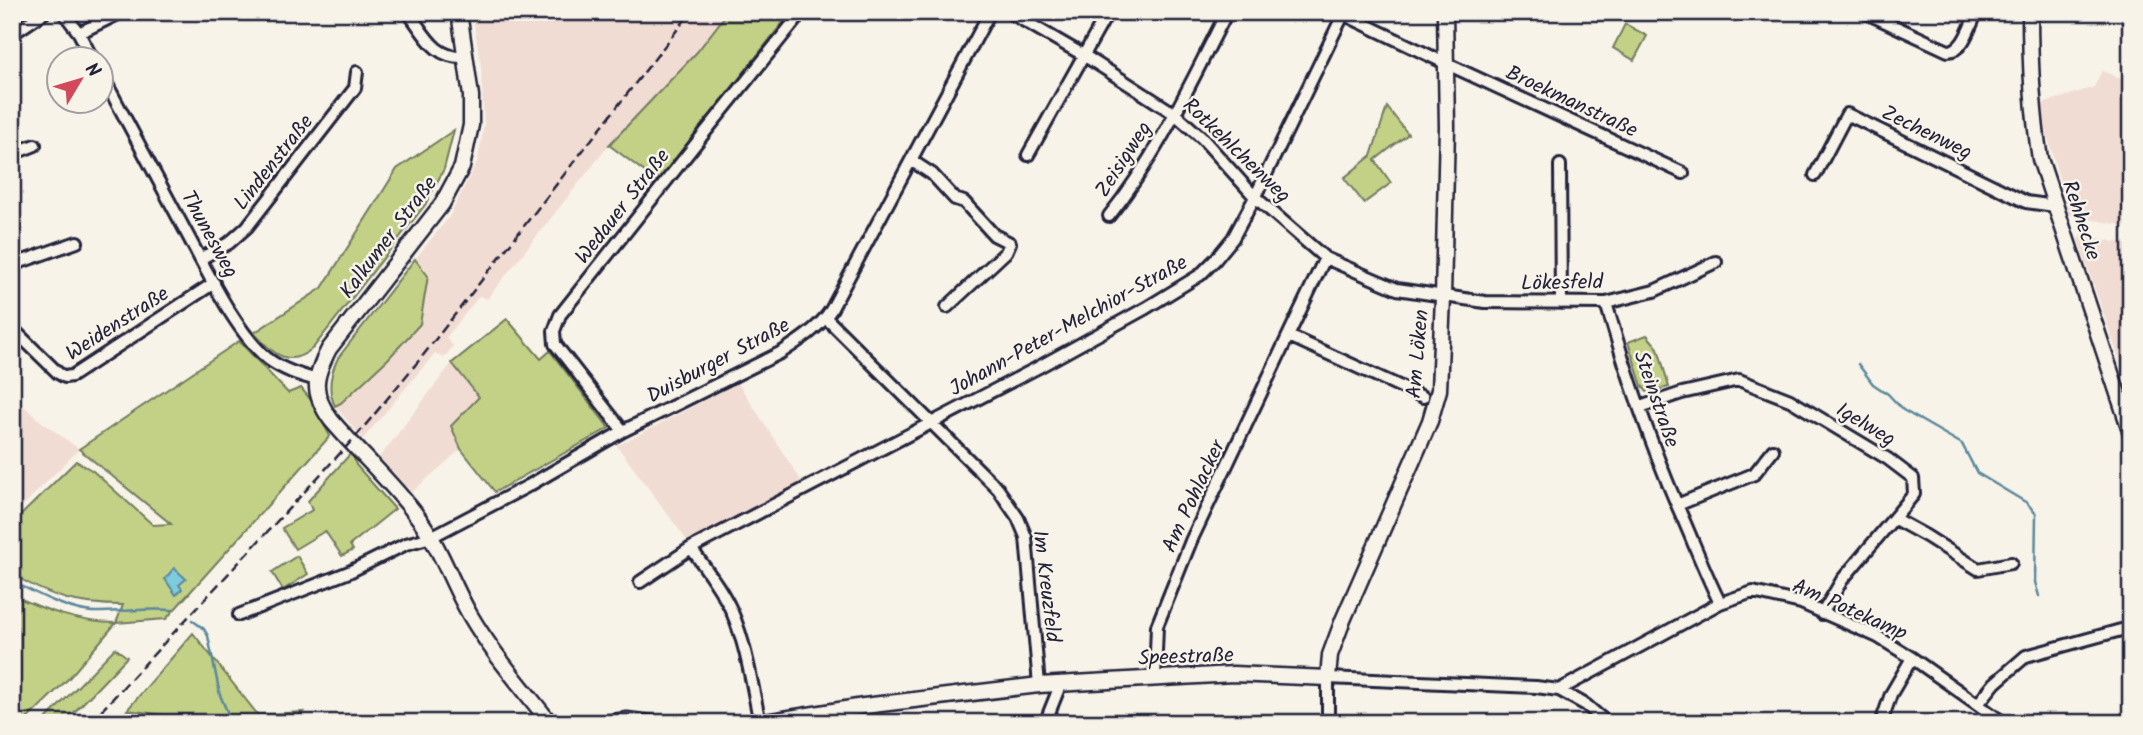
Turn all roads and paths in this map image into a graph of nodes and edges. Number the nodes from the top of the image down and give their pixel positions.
1 (45, 12) edge
2 (63, 12) edge
3 (122, 12) edge
4 (408, 12) edge
5 (459, 12) edge
6 (802, 12) edge
7 (990, 12) edge
8 (1009, 12) edge
9 (1108, 12) edge
10 (1227, 12) edge
11 (1445, 12) edge
12 (1864, 12) edge
13 (1977, 12) edge
14 (2030, 12) edge
15 (1341, 14) edge
16 (12, 33) edge
17 (79, 33) junction
18 (86, 46) edge
19 (1085, 56) junction
20 (465, 57) junction
21 (1445, 63) junction
22 (357, 72) dead end
23 (116, 101) edge
24 (1174, 114) junction
25 (35, 145) dead end
26 (12, 154) edge
27 (1028, 155) dead end
28 (912, 161) junction
29 (1560, 165) dead end
30 (1683, 173) dead end
31 (1815, 176) dead end
32 (1255, 197) junction
33 (2055, 206) junction
34 (1109, 216) dead end
35 (76, 242) dead end
36 (1325, 258) junction
37 (200, 259) junction
38 (1716, 262) dead end
39 (12, 265) edge
40 (214, 283) junction
41 (1443, 297) junction
42 (1561, 303) junction
43 (1606, 303) junction
44 (947, 307) dead end
45 (826, 318) junction
46 (12, 328) edge
47 (1289, 336) junction
48 (317, 380) junction
49 (1423, 397) dead end
50 (1640, 407) junction
51 (931, 423) junction
52 (623, 431) junction
53 (2131, 433) edge
54 (1773, 450) dead end
55 (1677, 505) junction
56 (1895, 519) junction
57 (431, 537) junction
58 (691, 548) junction
59 (2011, 563) dead end
60 (640, 582) dead end
61 (1720, 603) junction
62 (1822, 614) junction
63 (239, 615) dead end
64 (2131, 631) edge
65 (1912, 658) junction
66 (1155, 678) junction
67 (1328, 678) junction
68 (1061, 683) junction
69 (1039, 685) junction
70 (1559, 690) junction
71 (1978, 704) junction
72 (2131, 721) edge
73 (550, 723) edge
74 (607, 723) edge
75 (650, 723) edge
76 (759, 723) edge
77 (1045, 723) edge
78 (1328, 723) edge
79 (1607, 723) edge
80 (1881, 723) edge
81 (2004, 723) edge
82 (2124, 723) edge

1 - 16 street
2 - 17 street
3 - 17 street
4 - 20 street
5 - 20 street, Kalkumer Straße
6 - 52 street, Wedauer Straße
7 - 28 street, Duisburger Straße
8 - 19 street, Rotkehlchenweg
9 - 19 street
10 - 24 street, Zeisigweg
11 - 21 street, Am Löken
12 - 13 street
14 - 33 street, Rehhecke
15 - 21 street, Broekmanstraße
15 - 32 street, Johann-Peter-Melchior-Straße
17 - 18 street
19 - 24 street, Rotkehlchenweg
19 - 27 street
20 - 48 street, Kalkumer Straße
21 - 30 street, Broekmanstraße
21 - 41 street, Am Löken
22 - 37 street, Lindenstraße
23 - 37 street, Thunesweg
24 - 32 street, Rotkehlchenweg
24 - 34 street, Zeisigweg
25 - 26 street
28 - 44 street
28 - 45 street, Duisburger Straße
29 - 42 street
31 - 33 street, Zechenweg
32 - 36 street, Rotkehlchenweg
32 - 51 street, Johann-Peter-Melchior-Straße
33 - 53 street, Rehhecke
35 - 39 street
36 - 41 street, Rotkehlchenweg
36 - 47 street, Am Pohlacker
37 - 40 street, Thunesweg
38 - 43 street, Lökesfeld
40 - 46 street, Weidenstraße
40 - 48 street, Thunesweg
41 - 42 street, Lökesfeld
41 - 67 street, Am Löken
42 - 43 street, Lökesfeld
43 - 50 street, Steinstraße
45 - 51 street, Im Kreuzfeld
45 - 52 street, Duisburger Straße
47 - 49 street
47 - 66 street, Am Pohlacker
48 - 57 street, Kalkumer Straße
50 - 55 street, Steinstraße
50 - 56 street, Igelweg
51 - 58 street, Johann-Peter-Melchior-Straße
51 - 69 street, Im Kreuzfeld
52 - 57 street, Duisburger Straße
54 - 55 street
55 - 61 street, Steinstraße
56 - 59 street
56 - 62 street, Igelweg
57 - 63 street, Duisburger Straße
57 - 73 street
58 - 60 street, Johann-Peter-Melchior-Straße
58 - 76 street
61 - 62 street, Am Potekamp
61 - 70 street, Am Potekamp
62 - 65 street, Am Potekamp
64 - 71 street
65 - 71 street, Am Potekamp
65 - 80 street
66 - 67 street, Speestraße
66 - 68 street, Speestraße
67 - 70 street, Speestraße
67 - 78 street
68 - 69 street, Speestraße
68 - 77 street
69 - 76 street, Speestraße
70 - 79 street, Speestraße
71 - 81 street, Am Potekamp
72 - 82 street
74 - 75 street

